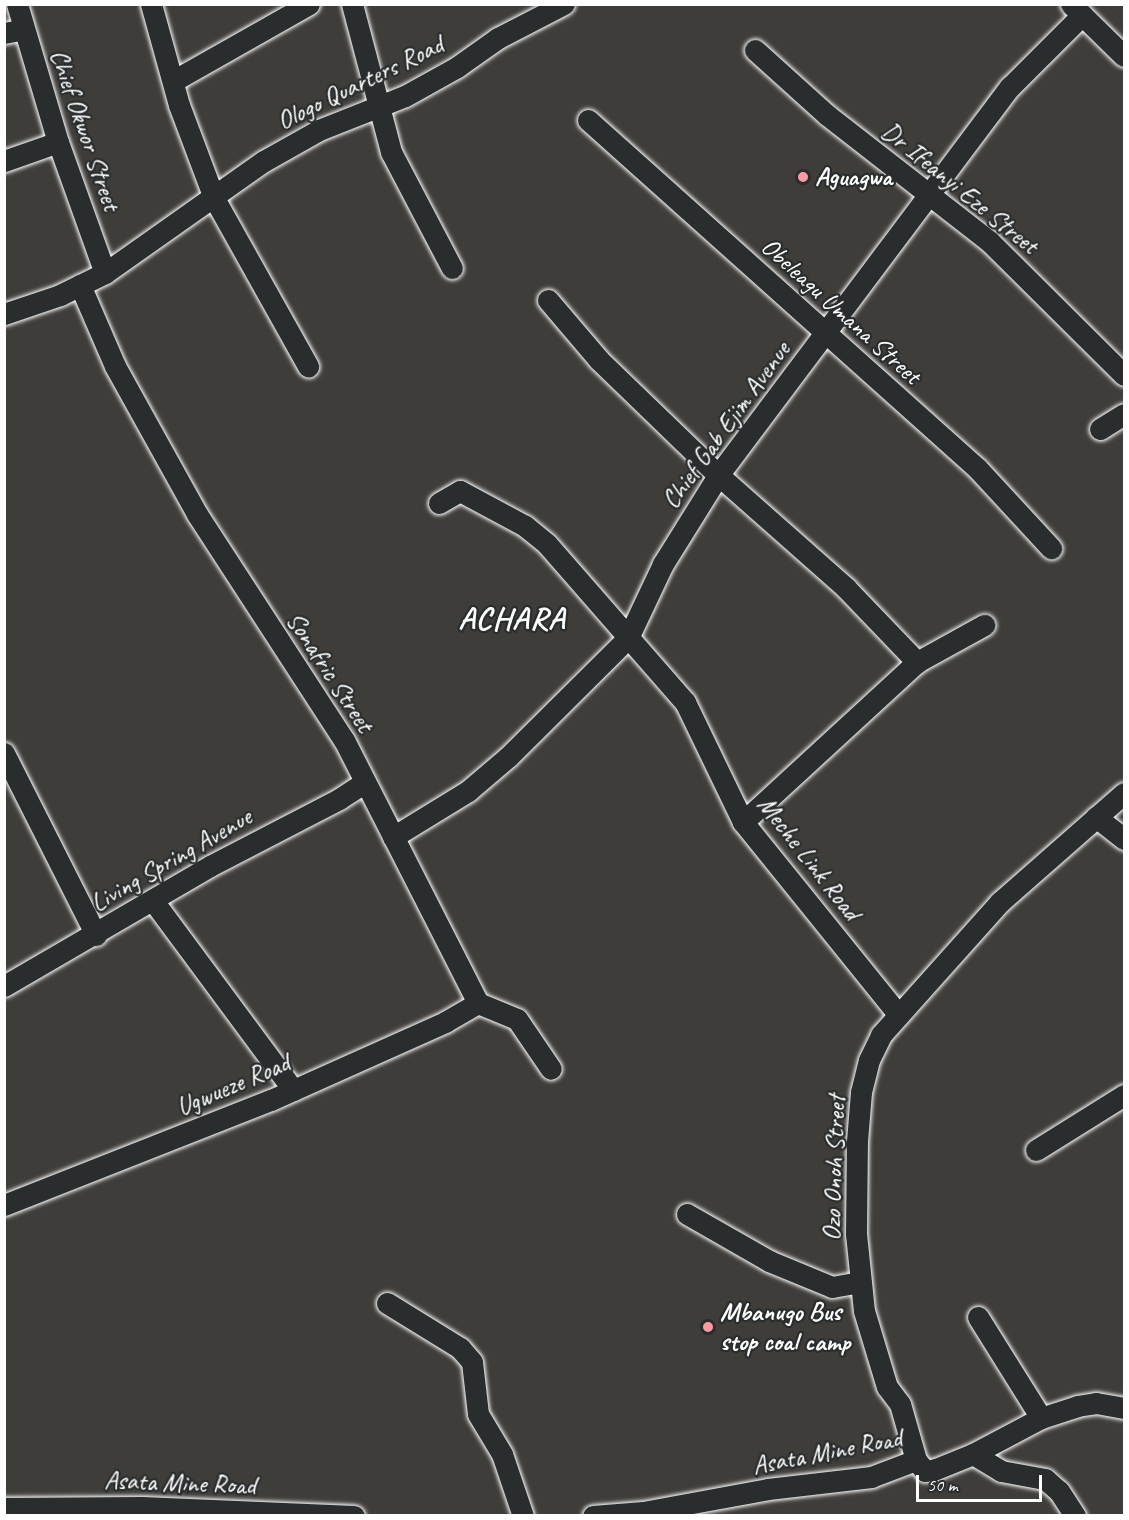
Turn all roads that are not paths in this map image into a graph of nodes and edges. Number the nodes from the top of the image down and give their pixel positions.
1 (18, 4) edge
2 (151, 4) edge
3 (309, 4) edge
4 (352, 4) edge
5 (564, 4) edge
6 (1077, 10) edge
7 (529, 12) edge
8 (14, 31) edge
9 (755, 50) dead end
10 (1125, 56) edge
11 (174, 81) junction
12 (379, 108) junction
13 (588, 120) dead end
14 (58, 142) junction
15 (4, 161) edge
16 (929, 194) junction
17 (214, 198) junction
18 (452, 268) dead end
19 (105, 273) junction
20 (80, 285) junction
21 (548, 300) dead end
22 (4, 314) edge
23 (826, 334) junction
24 (308, 366) dead end
25 (1125, 375) edge
26 (1125, 414) edge
27 (1100, 429) dead end
28 (718, 474) junction
29 (439, 503) dead end
30 (1051, 548) dead end
31 (984, 625) dead end
32 (628, 638) junction
33 (918, 662) junction
34 (4, 753) edge
35 (365, 782) junction
36 (1125, 793) edge
37 (1096, 817) junction
38 (743, 822) junction
39 (393, 837) junction
40 (1125, 839) edge
41 (154, 902) junction
42 (96, 935) junction
43 (4, 986) edge
44 (478, 1003) junction
45 (899, 1015) junction
46 (551, 1069) dead end
47 (293, 1090) junction
48 (1125, 1095) edge
49 (1036, 1150) dead end
50 (4, 1205) edge
51 (687, 1214) dead end
52 (861, 1282) junction
53 (387, 1303) dead end
54 (978, 1317) dead end
55 (1125, 1408) edge
56 (1041, 1418) junction
57 (973, 1454) junction
58 (915, 1460) junction
59 (4, 1508) edge
60 (229, 1513) edge
61 (354, 1515) edge
62 (523, 1515) edge
63 (593, 1515) edge
64 (1075, 1515) edge

1 - 8 street, Chief Okwor Street
2 - 11 street
3 - 11 street
4 - 12 street
5 - 7 street, Ologo Quarters Road
6 - 10 street
6 - 16 street, Chief Gab Ejim Avenue
7 - 12 street, Ologo Quarters Road
8 - 14 street, Chief Okwor Street
9 - 16 street, Dr Ifeanyi Eze Street
11 - 17 street
12 - 17 street, Ologo Quarters Road
12 - 18 street
13 - 23 street, Obeleagu Umana Street
14 - 15 street
14 - 19 street, Chief Okwor Street
16 - 23 street, Chief Gab Ejim Avenue
16 - 25 street, Dr Ifeanyi Eze Street
17 - 19 street, Ologo Quarters Road
17 - 24 street
19 - 20 street, Ologo Quarters Road
20 - 22 street, Ologo Quarters Road
20 - 35 street, Sonafric Street
21 - 28 street
23 - 28 street, Chief Gab Ejim Avenue
23 - 30 street, Obeleagu Umana Street
26 - 27 street
28 - 32 street, Chief Gab Ejim Avenue
28 - 33 street
29 - 32 street, Meche Link Road
31 - 33 street
32 - 38 street, Meche Link Road
32 - 39 street, Chief Gab Ejim Avenue
33 - 38 street
34 - 42 street
35 - 39 street, Sonafric Street
35 - 41 street, Living Spring Avenue
36 - 37 street, Ozo Onoh Street
37 - 40 street
37 - 45 street, Ozo Onoh Street
38 - 45 street, Meche Link Road
39 - 44 street, Sonafric Street
41 - 42 street, Living Spring Avenue
41 - 47 street
42 - 43 street, Living Spring Avenue
44 - 46 street
44 - 47 street, Ugwueze Road
45 - 52 street, Ozo Onoh Street
47 - 50 street, Ugwueze Road
48 - 49 street
51 - 52 street
52 - 58 street, Ozo Onoh Street
53 - 62 street
54 - 56 street
55 - 56 street, Asata Mine Road
56 - 57 street, Asata Mine Road
57 - 58 street, Asata Mine Road
57 - 64 street
58 - 63 street, Asata Mine Road
59 - 60 street, Asata Mine Road
60 - 61 street, Asata Mine Road

